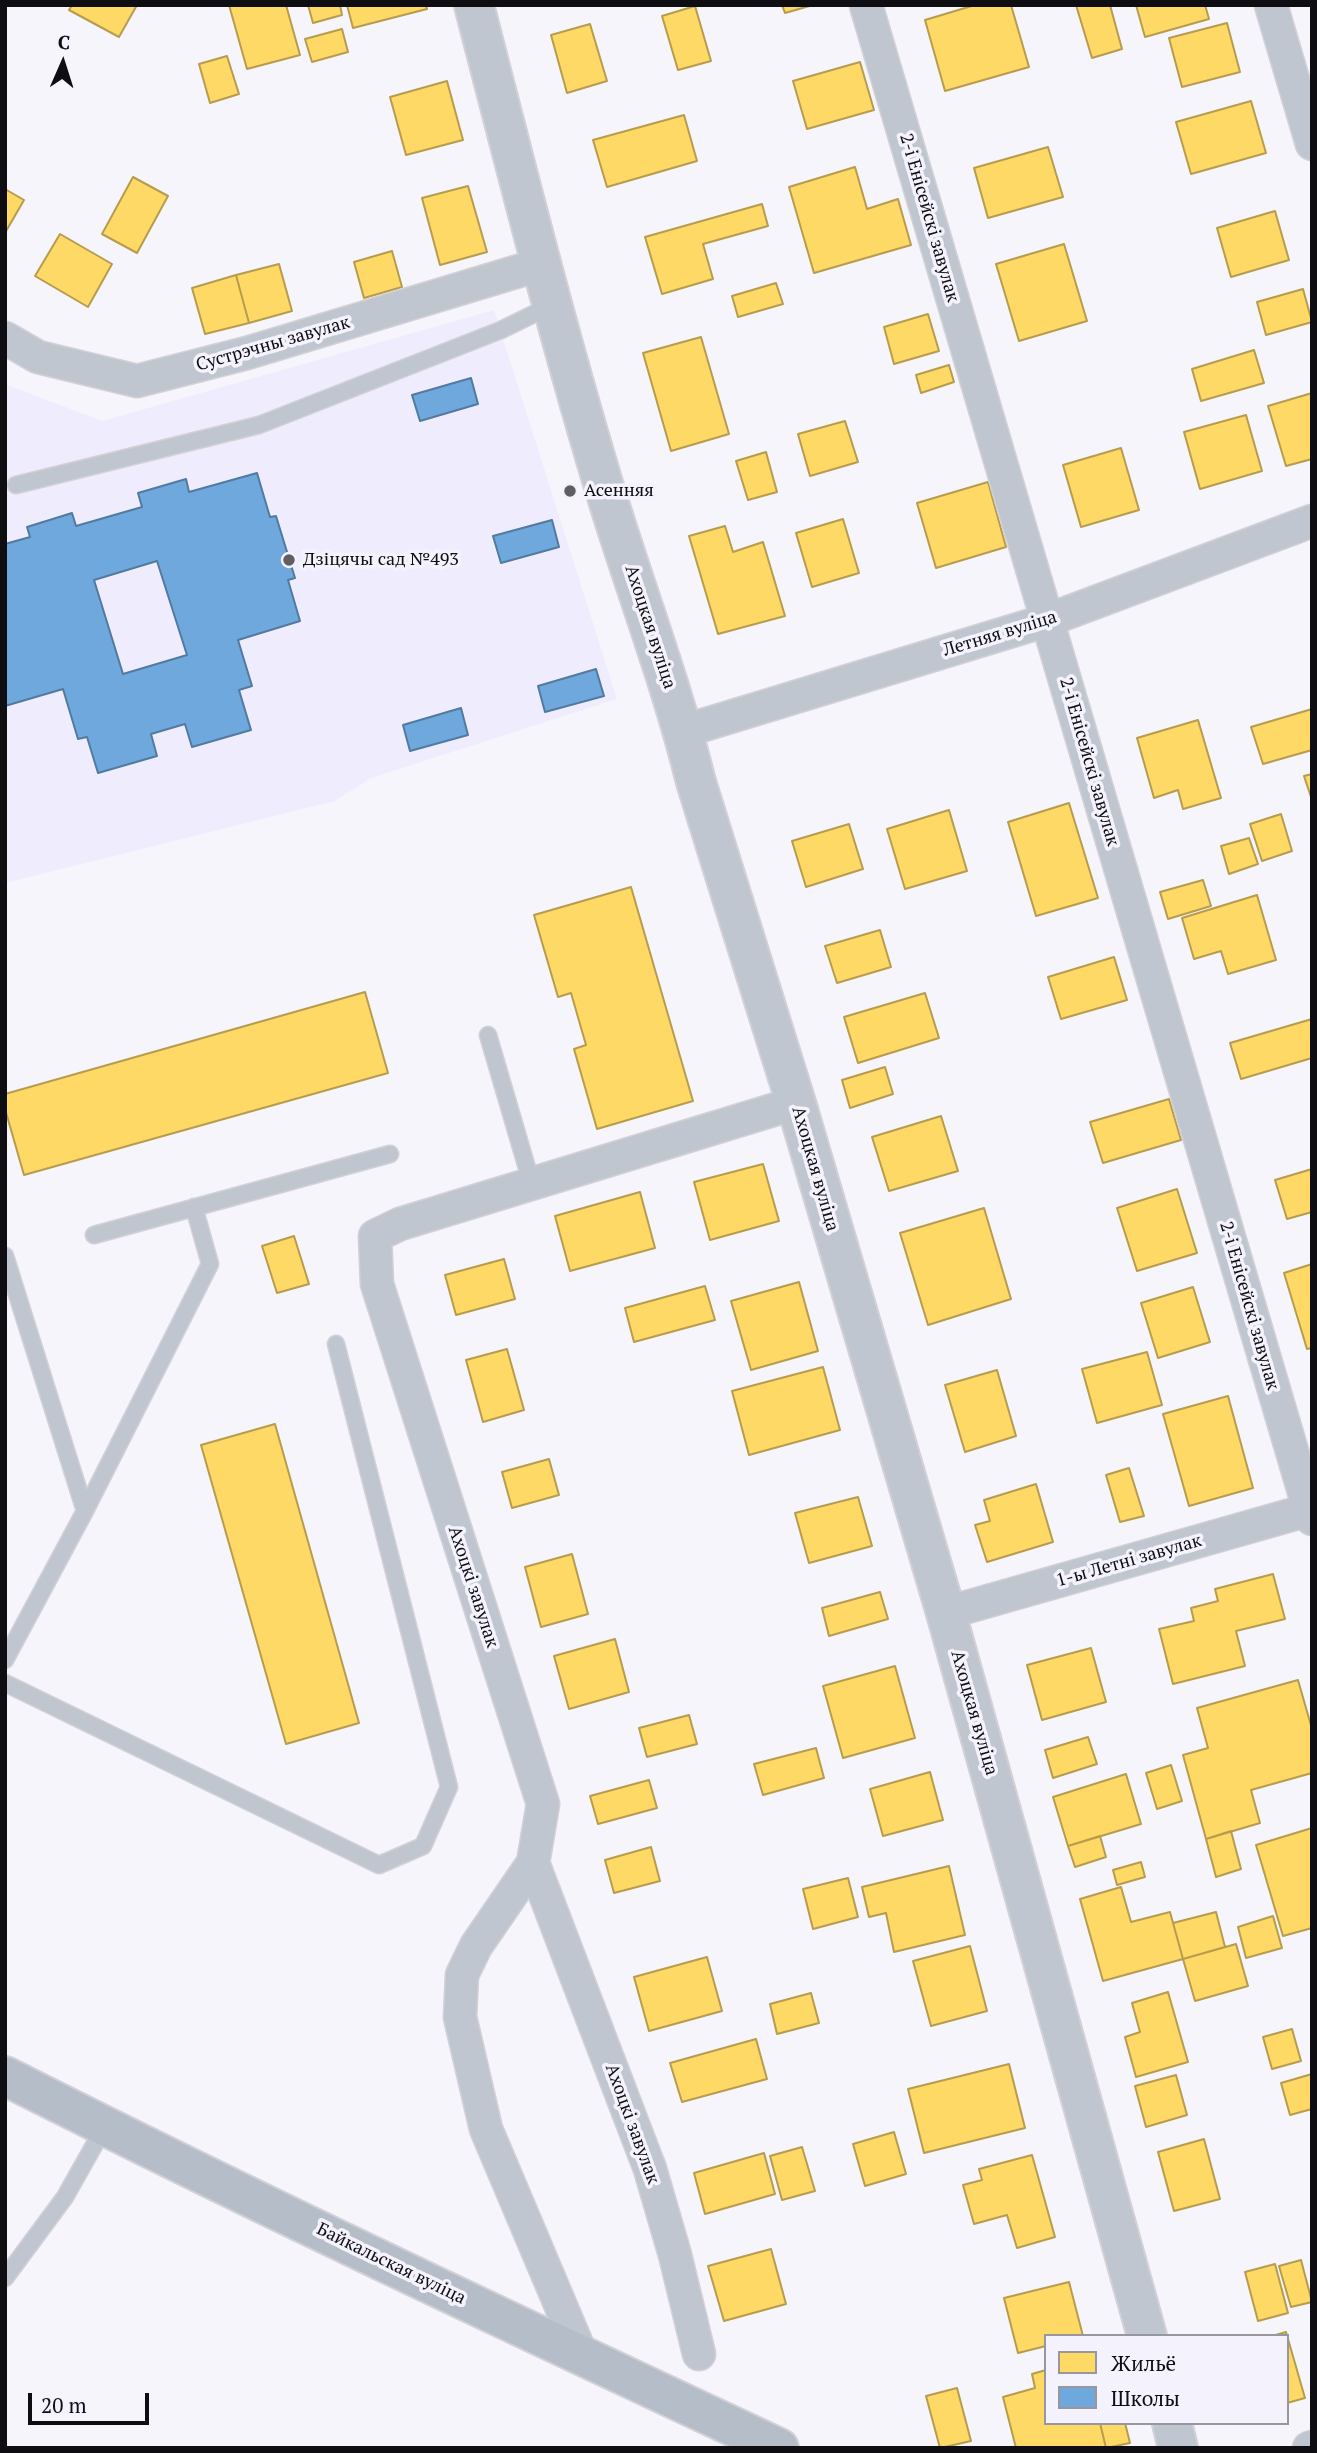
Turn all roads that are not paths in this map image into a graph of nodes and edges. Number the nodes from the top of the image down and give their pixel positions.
1 (474, 5) edge
2 (866, 5) edge
3 (1271, 5) edge
4 (1312, 144) edge
5 (542, 264) junction
6 (552, 305) junction
7 (5, 338) edge
8 (16, 485) dead end
9 (1312, 521) edge
10 (1048, 620) junction
11 (684, 730) junction
12 (488, 1035) dead end
13 (796, 1103) junction
14 (390, 1154) dead end
15 (532, 1185) junction
16 (194, 1207) junction
17 (94, 1235) dead end
18 (5, 1256) edge
19 (336, 1344) dead end
20 (85, 1511) junction
21 (1311, 1513) edge
22 (946, 1613) junction
23 (5, 1660) edge
24 (5, 1683) edge
25 (533, 1863) junction
26 (5, 2076) edge
27 (105, 2126) junction
28 (5, 2278) edge
29 (1146, 2334) edge
30 (699, 2354) dead end
31 (582, 2356) junction
32 (1172, 2425) edge
33 (779, 2448) edge
34 (1178, 2448) edge

1 - 5 street, Ахоцкая вуліца
2 - 10 street, 2-і Енісейскі завулак
3 - 4 street
5 - 6 street, Ахоцкая вуліца
5 - 7 street, Сустрэчны завулак
6 - 8 lane
6 - 11 street, Ахоцкая вуліца
9 - 10 street, Летняя вуліца
10 - 11 street, Летняя вуліца
10 - 21 street, 2-і Енісейскі завулак
11 - 13 street, Ахоцкая вуліца
12 - 15 lane
13 - 15 street, Ахоцкі завулак
13 - 22 street, Ахоцкая вуліца
14 - 16 lane
15 - 25 street, Ахоцкі завулак
16 - 17 lane
16 - 20 lane
18 - 20 lane
19 - 24 lane
20 - 23 lane
21 - 22 street, 1-ы Летні завулак
22 - 29 street, Ахоцкая вуліца
25 - 30 street, Ахоцкі завулак
25 - 31 street
26 - 27 main road, Байкальская вуліца
27 - 28 lane
27 - 31 main road, Байкальская вуліца
31 - 33 main road, Байкальская вуліца
32 - 34 street

